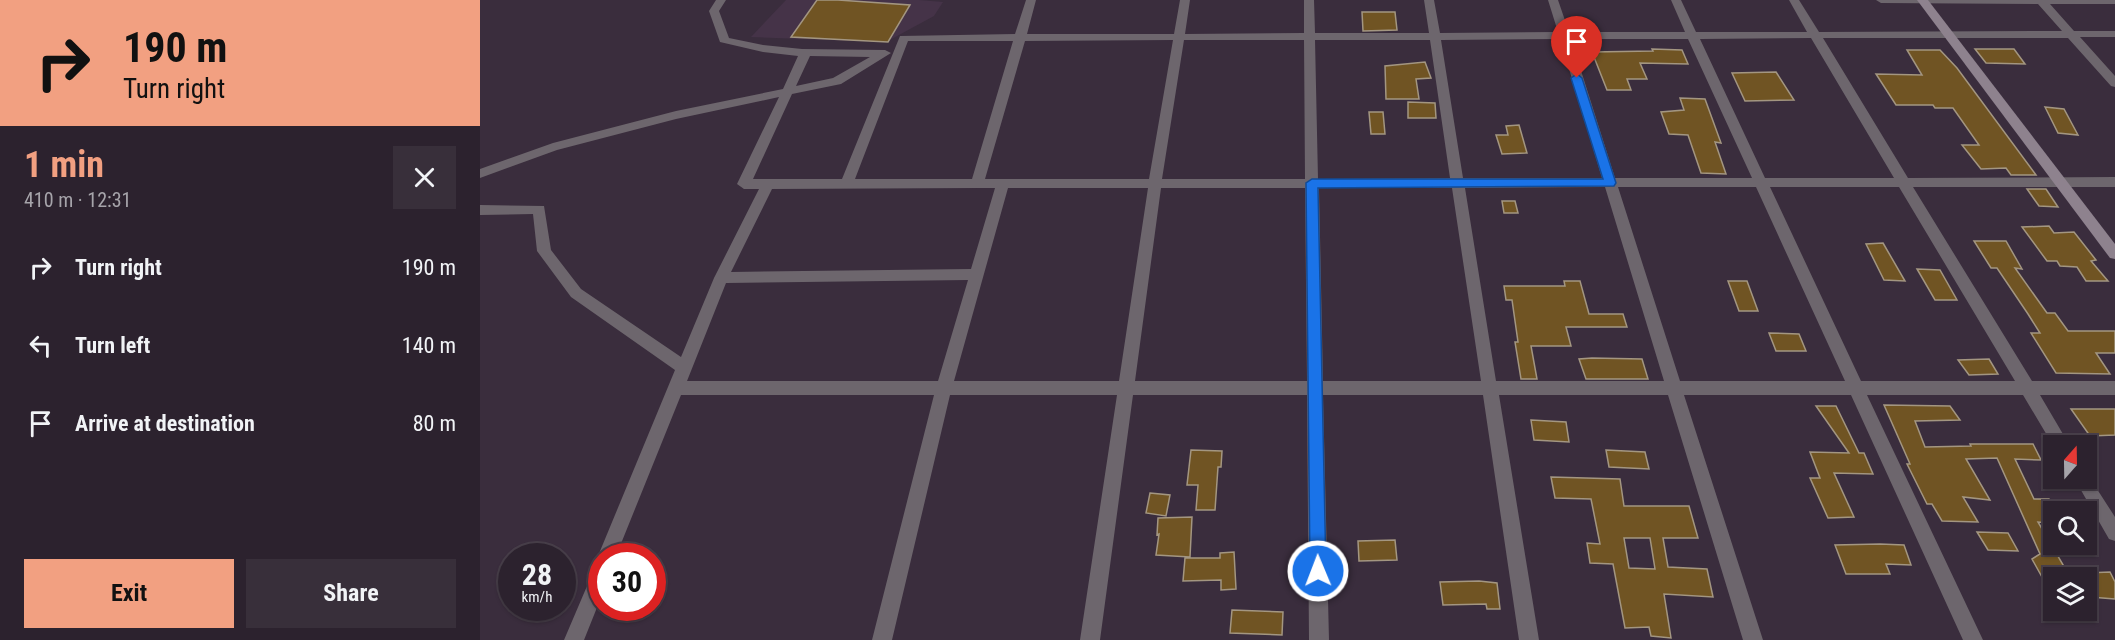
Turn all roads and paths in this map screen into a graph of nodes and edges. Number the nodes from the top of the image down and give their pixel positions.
1 (721, 0) edge
2 (1031, 0) edge
3 (1185, 0) edge
4 (1309, 0) edge
5 (1429, 0) edge
6 (1552, 0) edge
7 (1676, 0) edge
8 (1794, 0) edge
9 (1881, 0) edge
10 (1922, 0) edge
11 (2040, 0) edge
12 (2115, 1) edge
13 (1948, 34) junction
14 (2070, 34) junction
15 (2115, 34) edge
16 (1563, 35) junction
17 (1692, 35) junction
18 (1815, 35) junction
19 (1310, 36) junction
20 (1434, 36) junction
21 (1020, 37) junction
22 (1179, 37) junction
23 (885, 53) junction
24 (899, 53) junction
25 (805, 54) junction
26 (2115, 83) edge
27 (789, 89) junction
28 (480, 174) edge
29 (1904, 182) junction
30 (2061, 182) junction
31 (2115, 182) edge
32 (1312, 183) junction
33 (1457, 183) junction
34 (1610, 183) junction
35 (1761, 183) junction
36 (768, 184) junction
37 (848, 184) junction
38 (977, 184) junction
39 (1003, 184) junction
40 (1155, 184) junction
41 (480, 210) edge
42 (2115, 254) edge
43 (976, 273) junction
44 (721, 278) junction
45 (684, 368) junction
46 (675, 388) junction
47 (944, 388) junction
48 (1125, 388) junction
49 (1315, 388) junction
50 (1489, 388) junction
51 (1674, 388) junction
52 (1856, 388) junction
53 (2027, 388) junction
54 (2115, 388) edge
55 (2055, 435) edge
56 (2089, 489) edge
57 (2115, 533) edge
58 (612, 543) edge
59 (588, 606) edge
60 (574, 640) edge
61 (882, 640) edge
62 (1090, 640) edge
63 (1319, 640) edge
64 (1529, 640) edge
65 (1753, 640) edge
66 (1973, 640) edge

1 - 25 street
2 - 21 street
3 - 22 street
4 - 19 street
5 - 20 street
6 - 16 street
7 - 17 street
8 - 18 street
9 - 10 street
10 - 11 street
10 - 13 street
11 - 12 street
11 - 14 street
13 - 14 street
13 - 18 street
13 - 30 street
14 - 15 street
14 - 26 street
16 - 17 street
16 - 20 street
16 - 34 street
17 - 18 street
17 - 35 street
18 - 29 street
19 - 20 street
19 - 22 street
19 - 32 street
20 - 33 street
21 - 22 street
21 - 24 street
21 - 38 street
22 - 40 street
23 - 24 street
23 - 25 street
23 - 27 street
24 - 37 street
25 - 27 street
27 - 28 street
27 - 36 street
29 - 30 street
29 - 35 street
29 - 53 street
30 - 31 street
30 - 42 street
32 - 33 street
32 - 40 street
32 - 49 street
33 - 34 street
33 - 50 street
34 - 35 street
34 - 51 street
35 - 52 street
36 - 37 street
36 - 44 street
37 - 38 street
38 - 39 street
39 - 40 street
39 - 43 street
40 - 48 street
41 - 45 street
43 - 44 street
43 - 47 street
44 - 45 street
45 - 46 street
46 - 47 street
46 - 58 street
47 - 48 street
47 - 61 street
48 - 49 street
48 - 62 street
49 - 50 street
49 - 63 street
50 - 51 street
50 - 64 street
51 - 52 street
51 - 65 street
52 - 53 street
52 - 66 street
53 - 54 street
53 - 55 street
56 - 57 street
59 - 60 street

